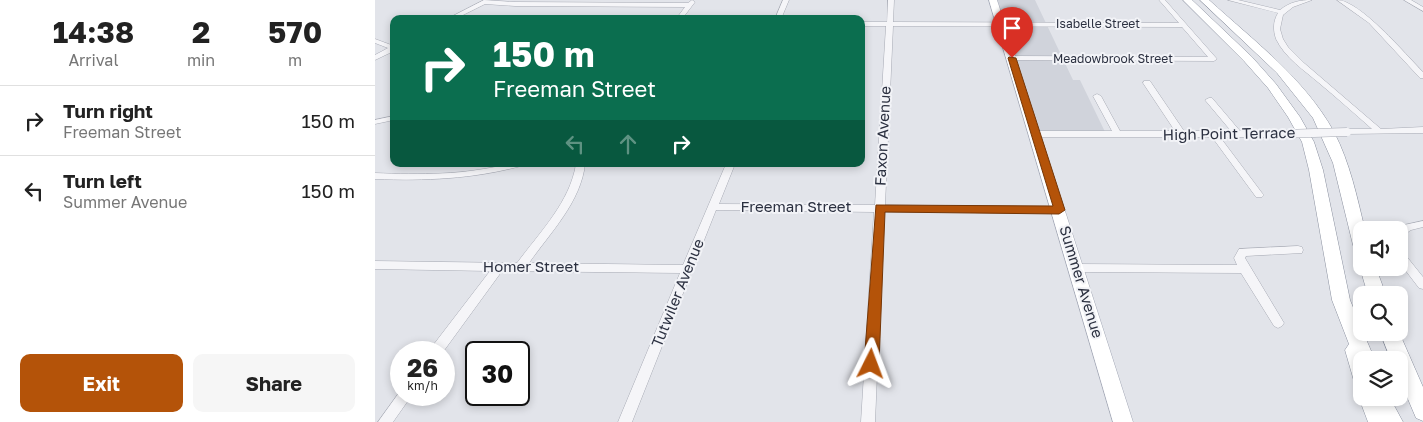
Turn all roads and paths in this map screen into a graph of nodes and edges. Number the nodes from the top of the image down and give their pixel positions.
1 (575, 0) edge
2 (786, 0) edge
3 (891, 0) edge
4 (993, 0) edge
5 (1162, 0) edge
6 (1187, 0) edge
7 (1204, 0) edge
8 (1231, 0) edge
9 (1309, 0) edge
10 (1340, 0) edge
11 (1407, 0) edge
12 (486, 1) edge
13 (692, 3) edge
14 (564, 5) junction
15 (1423, 9) edge
16 (1281, 12) junction
17 (458, 15) edge
18 (682, 15) edge
19 (780, 15) edge
20 (865, 24) edge
21 (889, 24) junction
22 (1000, 24) junction
23 (1185, 25) junction
24 (375, 41) edge
25 (390, 47) edge
26 (390, 50) edge
27 (375, 58) edge
28 (1012, 58) junction
29 (1423, 76) edge
30 (1147, 83) dead end
31 (1097, 96) dead end
32 (1209, 100) dead end
33 (390, 119) edge
34 (375, 122) edge
35 (1423, 130) edge
36 (1379, 131) junction
37 (1036, 134) junction
38 (1119, 135) junction
39 (1182, 135) junction
40 (1215, 135) junction
41 (1239, 135) junction
42 (508, 167) edge
43 (580, 167) edge
44 (729, 167) edge
45 (375, 176) edge
46 (1259, 195) dead end
47 (713, 207) junction
48 (879, 208) junction
49 (1059, 210) junction
50 (1355, 221) edge
51 (1423, 224) edge
52 (1408, 227) edge
53 (1298, 250) dead end
54 (375, 265) edge
55 (1408, 266) edge
56 (499, 267) junction
57 (520, 267) junction
58 (1077, 268) junction
59 (687, 269) junction
60 (1244, 269) junction
61 (1423, 285) edge
62 (1341, 300) junction
63 (1278, 322) dead end
64 (444, 341) edge
65 (1392, 341) edge
66 (1392, 341) edge
67 (1354, 351) edge
68 (1361, 351) edge
69 (1423, 394) edge
70 (397, 406) edge
71 (1372, 406) edge
72 (1384, 406) edge
73 (1423, 411) edge
74 (385, 422) edge
75 (625, 422) edge
76 (868, 422) edge
77 (1123, 422) edge
78 (1379, 422) edge
79 (1391, 422) edge

1 - 14 street
2 - 19 street
3 - 21 street, Faxon Avenue
4 - 22 main road, Summer Avenue
5 - 23 street
6 - 62 highway
7 - 50 highway
8 - 16 street
9 - 16 street
10 - 29 street
11 - 15 street
12 - 14 street
12 - 17 street
13 - 14 street
13 - 18 street
16 - 36 street
20 - 21 street, Isabelle Street
21 - 22 street, Isabelle Street
21 - 48 street, Faxon Avenue
22 - 23 street, Isabelle Street
22 - 28 main road, Summer Avenue
23 - 28 street, Meadowbrook Street
24 - 25 street
26 - 27 street
28 - 37 main road, Summer Avenue
30 - 39 street
31 - 38 street
32 - 41 street
33 - 34 street
35 - 36 street, High Point Terrace
36 - 41 street, High Point Terrace, bridge
37 - 38 street, High Point Terrace
37 - 49 main road, Summer Avenue
38 - 39 street, High Point Terrace
39 - 40 street, High Point Terrace
40 - 41 street, High Point Terrace
40 - 46 street
42 - 45 street
43 - 57 street
44 - 47 street, Tutwiler Avenue
47 - 48 street, Freeman Street
47 - 59 street, Tutwiler Avenue
48 - 49 street, Freeman Street
48 - 76 street, Faxon Avenue
49 - 58 main road, Summer Avenue
51 - 52 street
53 - 60 street
54 - 56 street, Homer Street
55 - 61 street
56 - 57 street, Homer Street
56 - 64 street
57 - 59 street, Homer Street
58 - 60 street
58 - 77 main road, Summer Avenue
59 - 75 street, Tutwiler Avenue
60 - 63 street
62 - 67 highway
62 - 68 highway
65 - 69 highway
66 - 73 highway
70 - 74 street
71 - 78 highway
72 - 79 highway

